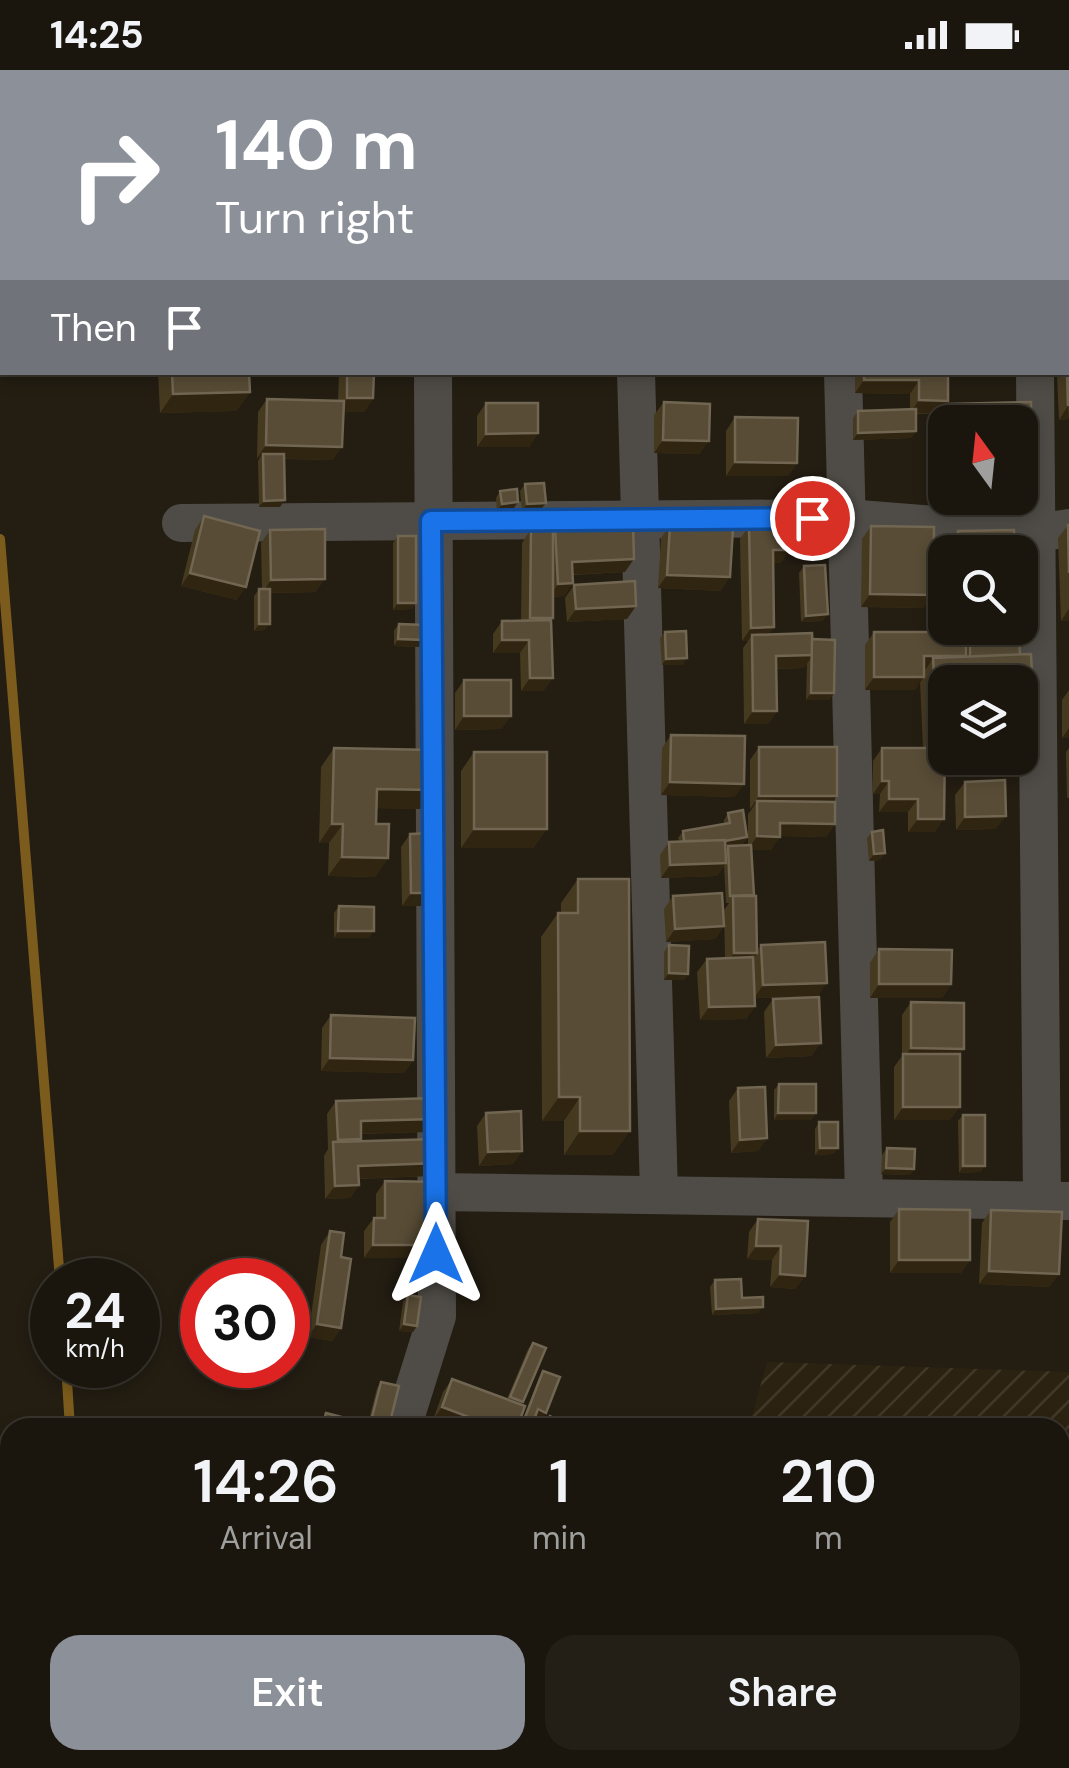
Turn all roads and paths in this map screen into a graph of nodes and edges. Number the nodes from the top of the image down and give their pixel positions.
1 (434, 375) edge
2 (636, 375) edge
3 (842, 375) edge
4 (1035, 375) edge
5 (846, 518) junction
6 (640, 520) junction
7 (431, 521) junction
8 (181, 523) dead end
9 (1053, 530) edge
10 (436, 1192) junction
11 (659, 1194) junction
12 (864, 1196) junction
13 (1056, 1200) edge
14 (405, 1418) edge

1 - 7 street
2 - 6 street
3 - 5 street
4 - 9 street
5 - 6 street
5 - 9 street
5 - 12 street
6 - 7 street
6 - 11 street
7 - 8 street
7 - 10 street
9 - 13 street
10 - 11 street
10 - 14 street
11 - 12 street
12 - 13 street

